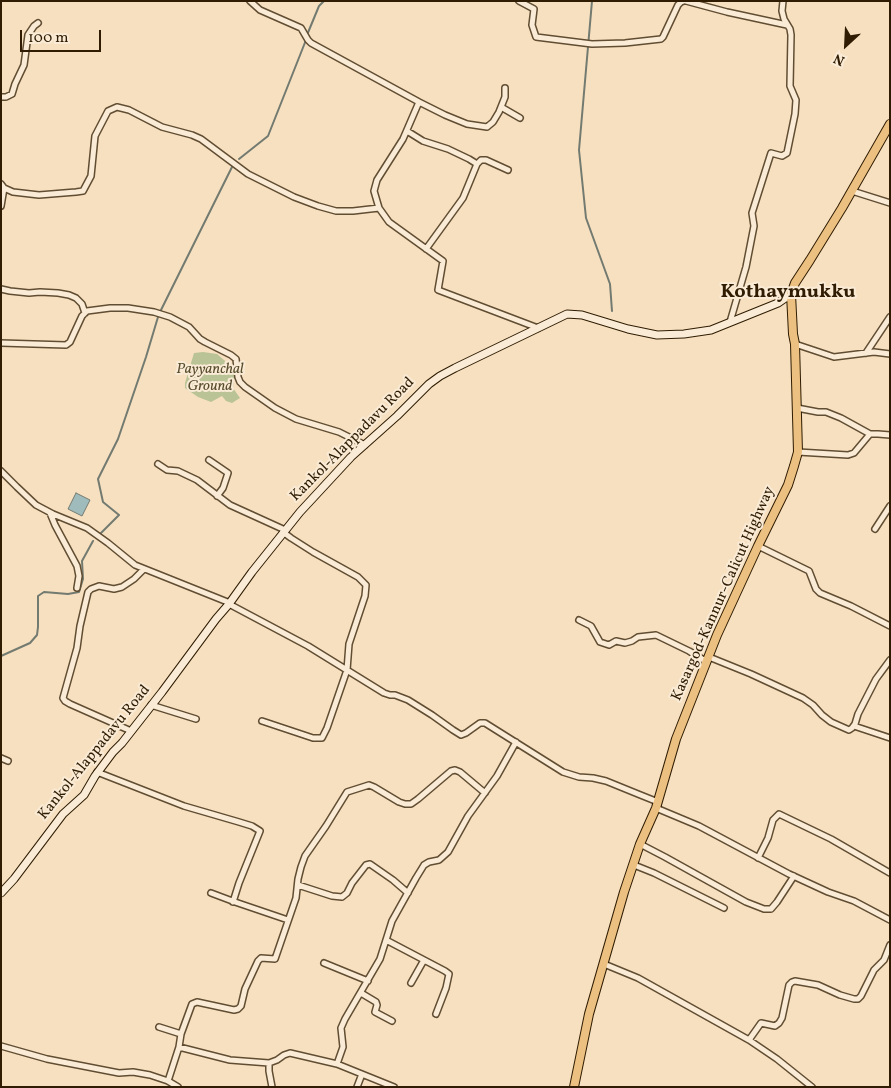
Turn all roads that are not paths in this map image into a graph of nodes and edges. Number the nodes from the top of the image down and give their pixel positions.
1 (250, 1) edge
2 (519, 1) edge
3 (685, 1) edge
4 (783, 1) edge
5 (38, 23) dead end
6 (787, 25) junction
7 (505, 88) dead end
8 (1, 97) edge
9 (420, 102) junction
10 (501, 107) junction
11 (520, 118) dead end
12 (890, 124) edge
13 (407, 131) junction
14 (477, 164) junction
15 (508, 170) dead end
16 (2, 186) edge
17 (852, 191) junction
18 (890, 202) edge
19 (1, 206) edge
20 (379, 208) junction
21 (426, 249) junction
22 (1, 289) edge
23 (791, 294) junction
24 (85, 313) junction
25 (890, 317) edge
26 (730, 322) junction
27 (538, 328) junction
28 (1, 343) edge
29 (794, 344) junction
30 (866, 353) junction
31 (890, 354) edge
32 (796, 408) junction
33 (870, 434) junction
34 (890, 435) edge
35 (365, 444) junction
36 (798, 452) junction
37 (209, 460) dead end
38 (158, 464) dead end
39 (1, 471) edge
40 (217, 496) junction
41 (890, 506) edge
42 (50, 513) junction
43 (875, 529) dead end
44 (284, 531) junction
45 (758, 546) junction
46 (144, 569) junction
47 (77, 588) dead end
48 (230, 604) junction
49 (579, 620) dead end
50 (890, 626) edge
51 (708, 659) junction
52 (890, 660) edge
53 (346, 670) junction
54 (152, 705) junction
55 (196, 719) dead end
56 (262, 721) dead end
57 (854, 726) junction
58 (131, 731) junction
59 (890, 738) edge
60 (516, 742) junction
61 (1, 758) edge
62 (8, 761) dead end
63 (97, 772) junction
64 (485, 793) junction
65 (657, 805) junction
66 (640, 844) junction
67 (758, 858) junction
68 (634, 865) junction
69 (890, 873) edge
70 (794, 876) junction
71 (298, 885) junction
72 (1, 893) edge
73 (211, 893) dead end
74 (408, 893) junction
75 (234, 902) junction
76 (724, 908) dead end
77 (288, 920) junction
78 (890, 920) edge
79 (386, 940) junction
80 (890, 945) edge
81 (424, 960) junction
82 (324, 963) dead end
83 (604, 964) junction
84 (368, 981) junction
85 (411, 983) dead end
86 (361, 993) junction
87 (436, 1014) dead end
88 (392, 1021) dead end
89 (159, 1027) dead end
90 (182, 1034) junction
91 (749, 1040) junction
92 (1, 1046) edge
93 (179, 1047) junction
94 (269, 1062) junction
95 (338, 1064) junction
96 (362, 1074) junction
97 (168, 1081) junction
98 (178, 1087) edge
99 (272, 1087) edge
100 (357, 1087) edge
101 (394, 1087) edge
102 (574, 1087) edge
103 (812, 1087) edge

1 - 9 street
2 - 3 street
3 - 6 street
4 - 6 street
5 - 8 street
6 - 26 street
7 - 10 street
9 - 10 street
9 - 13 street
10 - 11 street
12 - 17 highway
13 - 14 street
13 - 20 street
14 - 15 street
14 - 21 street
16 - 19 street
16 - 20 street
17 - 18 street
17 - 23 highway
20 - 21 street
21 - 27 street
22 - 24 street
23 - 26 main road, Kankol-Alappadavu Road
23 - 29 highway, Kasargod-Kannur-Calicut Highway
24 - 28 street
24 - 35 street
25 - 30 street
26 - 27 main road, Kankol-Alappadavu Road
27 - 35 main road, Kankol-Alappadavu Road
29 - 30 street
29 - 32 highway, Kasargod-Kannur-Calicut Highway
30 - 31 street
32 - 33 street
32 - 36 highway, Kasargod-Kannur-Calicut Highway
33 - 34 street
33 - 36 street
35 - 44 main road, Kankol-Alappadavu Road
36 - 45 highway, Kasargod-Kannur-Calicut Highway
37 - 40 street
38 - 40 street
39 - 42 street
40 - 44 street
41 - 43 street
42 - 46 street
42 - 47 street
44 - 48 main road, Kankol-Alappadavu Road
44 - 53 street
45 - 50 street
45 - 51 highway, Kasargod-Kannur-Calicut Highway
46 - 48 street
46 - 58 street
48 - 53 street
48 - 54 main road, Kankol-Alappadavu Road
49 - 51 street
51 - 57 street
51 - 65 highway, Kasargod-Kannur-Calicut Highway
52 - 57 street
53 - 56 street
53 - 60 street
54 - 55 street
54 - 58 main road, Kankol-Alappadavu Road
57 - 59 street
58 - 63 main road, Kankol-Alappadavu Road
60 - 64 street
60 - 65 street
61 - 62 street
63 - 72 main road, Kankol-Alappadavu Road
63 - 75 street
64 - 71 street
64 - 74 street
65 - 66 highway, Kasargod-Kannur-Calicut Highway
65 - 67 street
66 - 68 highway, Kasargod-Kannur-Calicut Highway
66 - 70 street
67 - 69 street
67 - 70 street
68 - 76 street
68 - 83 highway, Kasargod-Kannur-Calicut Highway
70 - 78 street
71 - 74 street
71 - 77 street
73 - 75 street
74 - 79 street
75 - 77 street
77 - 90 street
79 - 81 street
79 - 84 street
80 - 91 street
81 - 85 street
81 - 87 street
82 - 84 street
83 - 91 street
83 - 102 highway, Kasargod-Kannur-Calicut Highway
84 - 86 street
86 - 88 street
86 - 95 street
89 - 90 street
90 - 93 street
91 - 103 street
92 - 97 street
93 - 94 street
93 - 97 street
94 - 95 street
94 - 99 street
95 - 96 street
96 - 100 street
96 - 101 street
97 - 98 street

